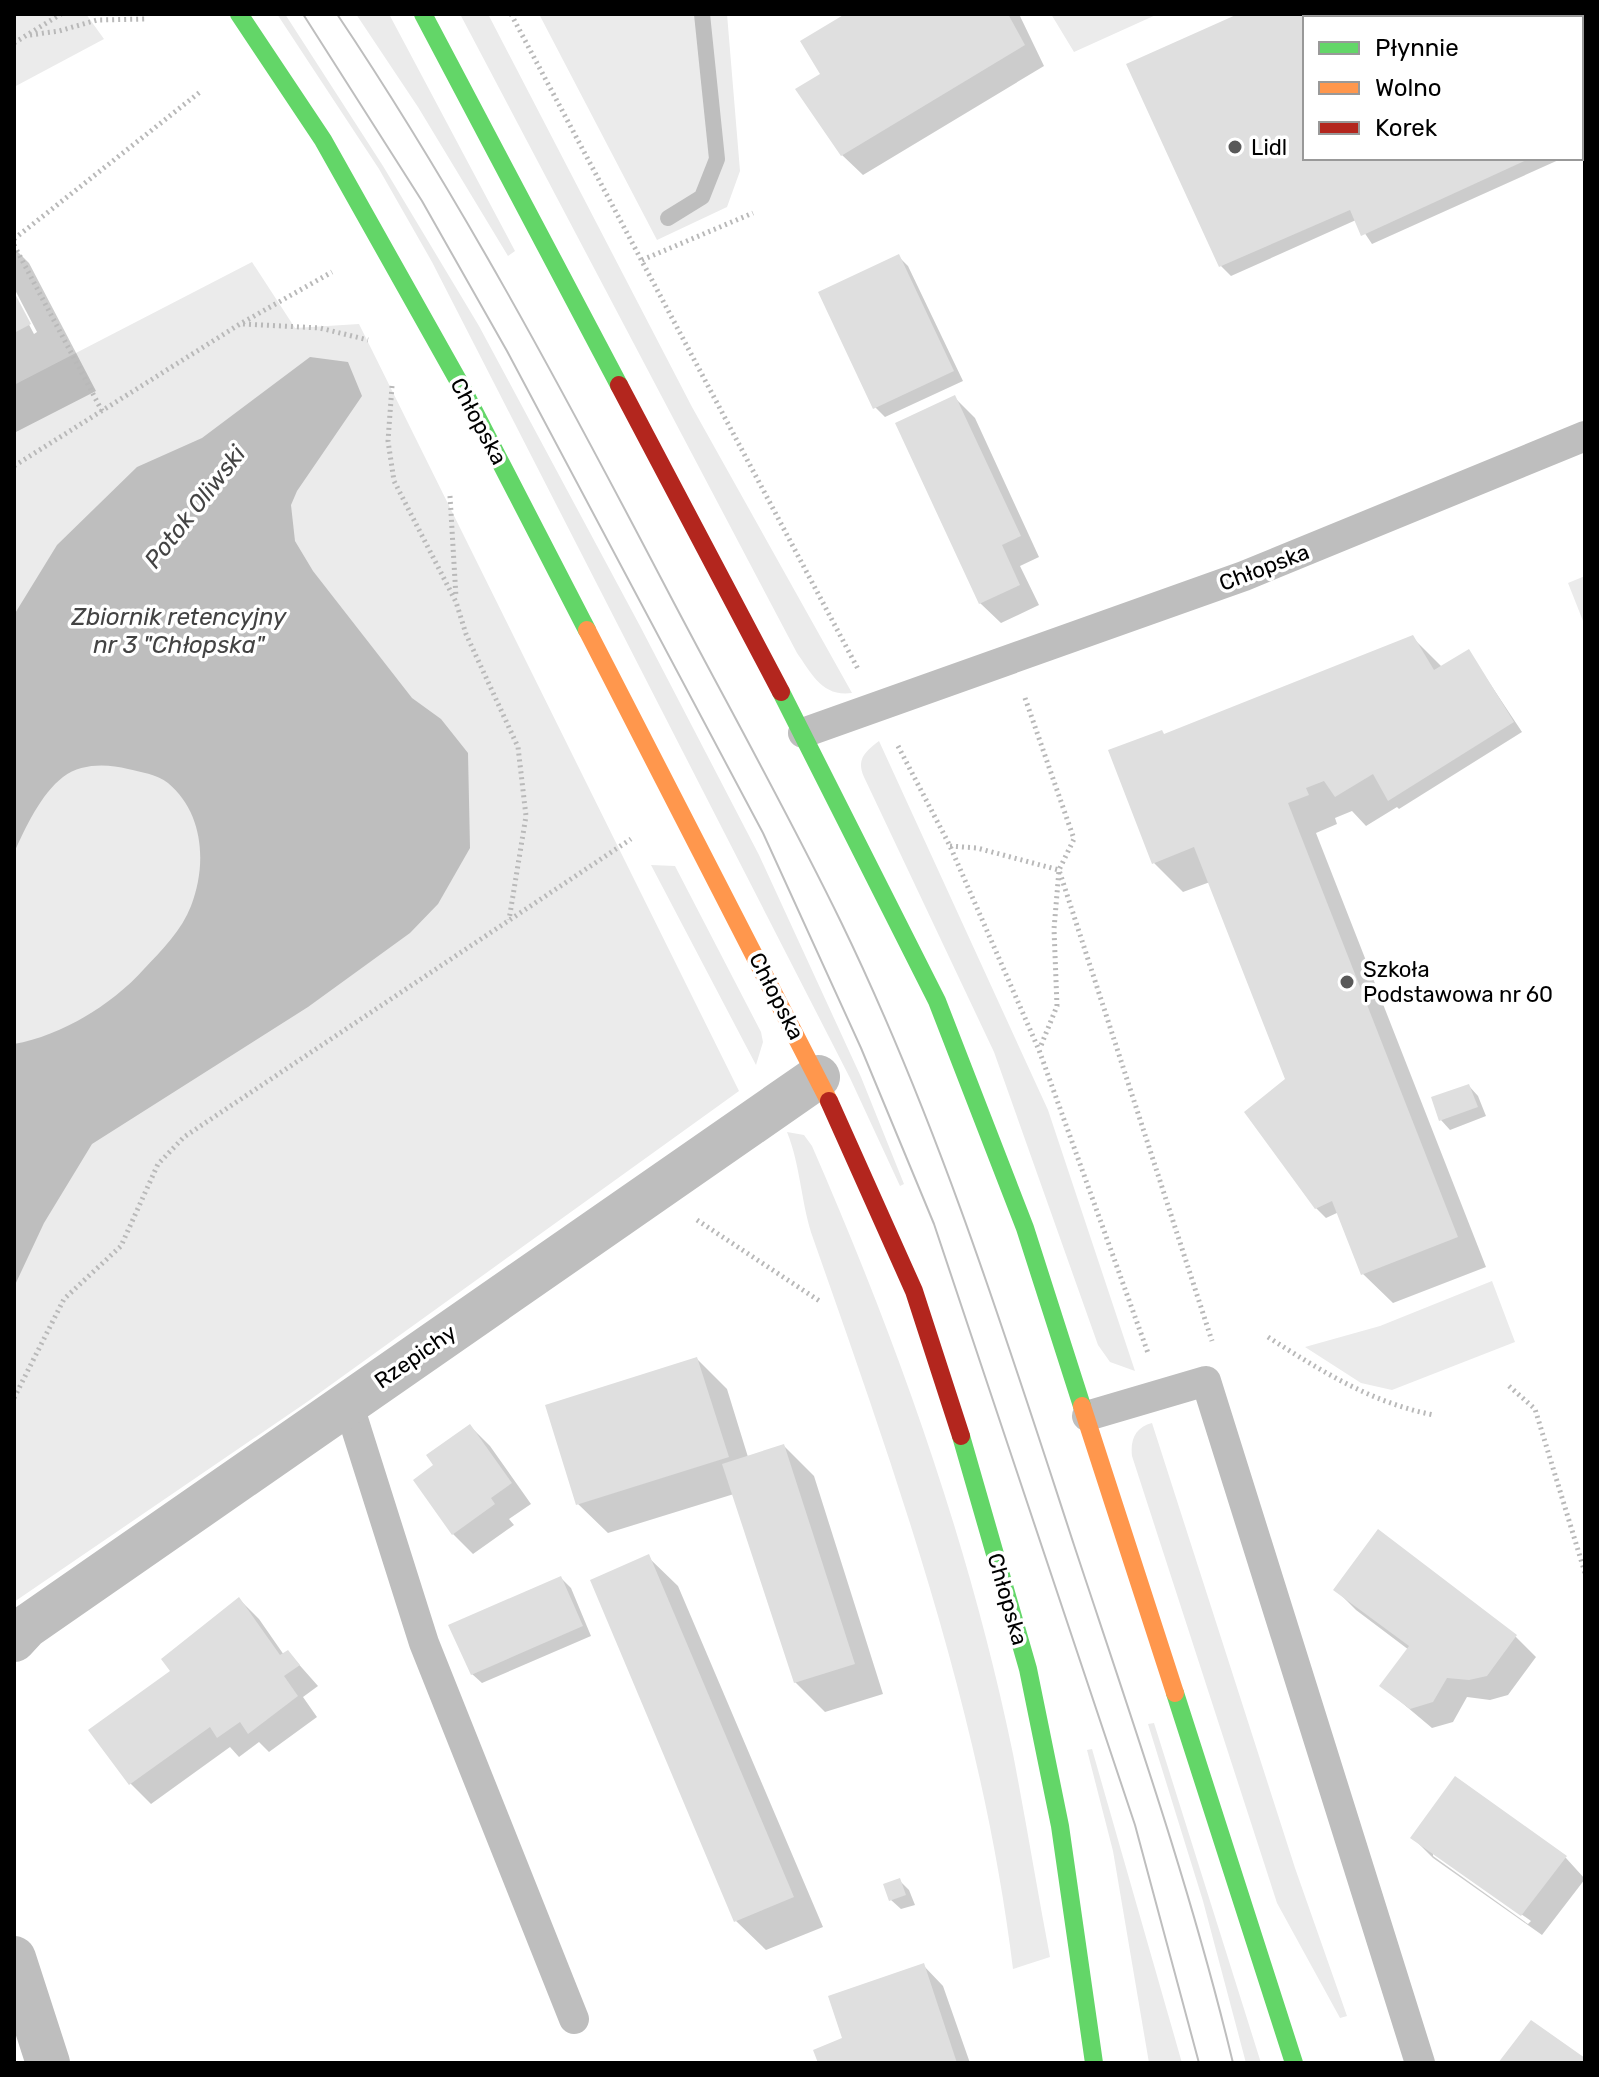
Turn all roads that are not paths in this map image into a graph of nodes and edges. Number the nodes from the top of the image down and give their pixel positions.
1 (239, 14) edge
2 (423, 14) edge
3 (1585, 436) edge
4 (803, 733) junction
5 (818, 1077) junction
6 (348, 1403) junction
7 (1087, 1416) junction
8 (14, 1640) edge
9 (14, 1958) edge
10 (574, 2019) dead end
11 (48, 2063) edge
12 (1094, 2063) edge
13 (1294, 2063) edge
14 (1420, 2063) edge

1 - 5 main road, Chłopska
2 - 4 main road
3 - 4 lane, Chłopska
4 - 7 main road
5 - 6 street, Rzepichy
5 - 12 main road, Chłopska
6 - 8 street, Rzepichy
6 - 10 lane
7 - 13 main road
7 - 14 lane
9 - 11 street

